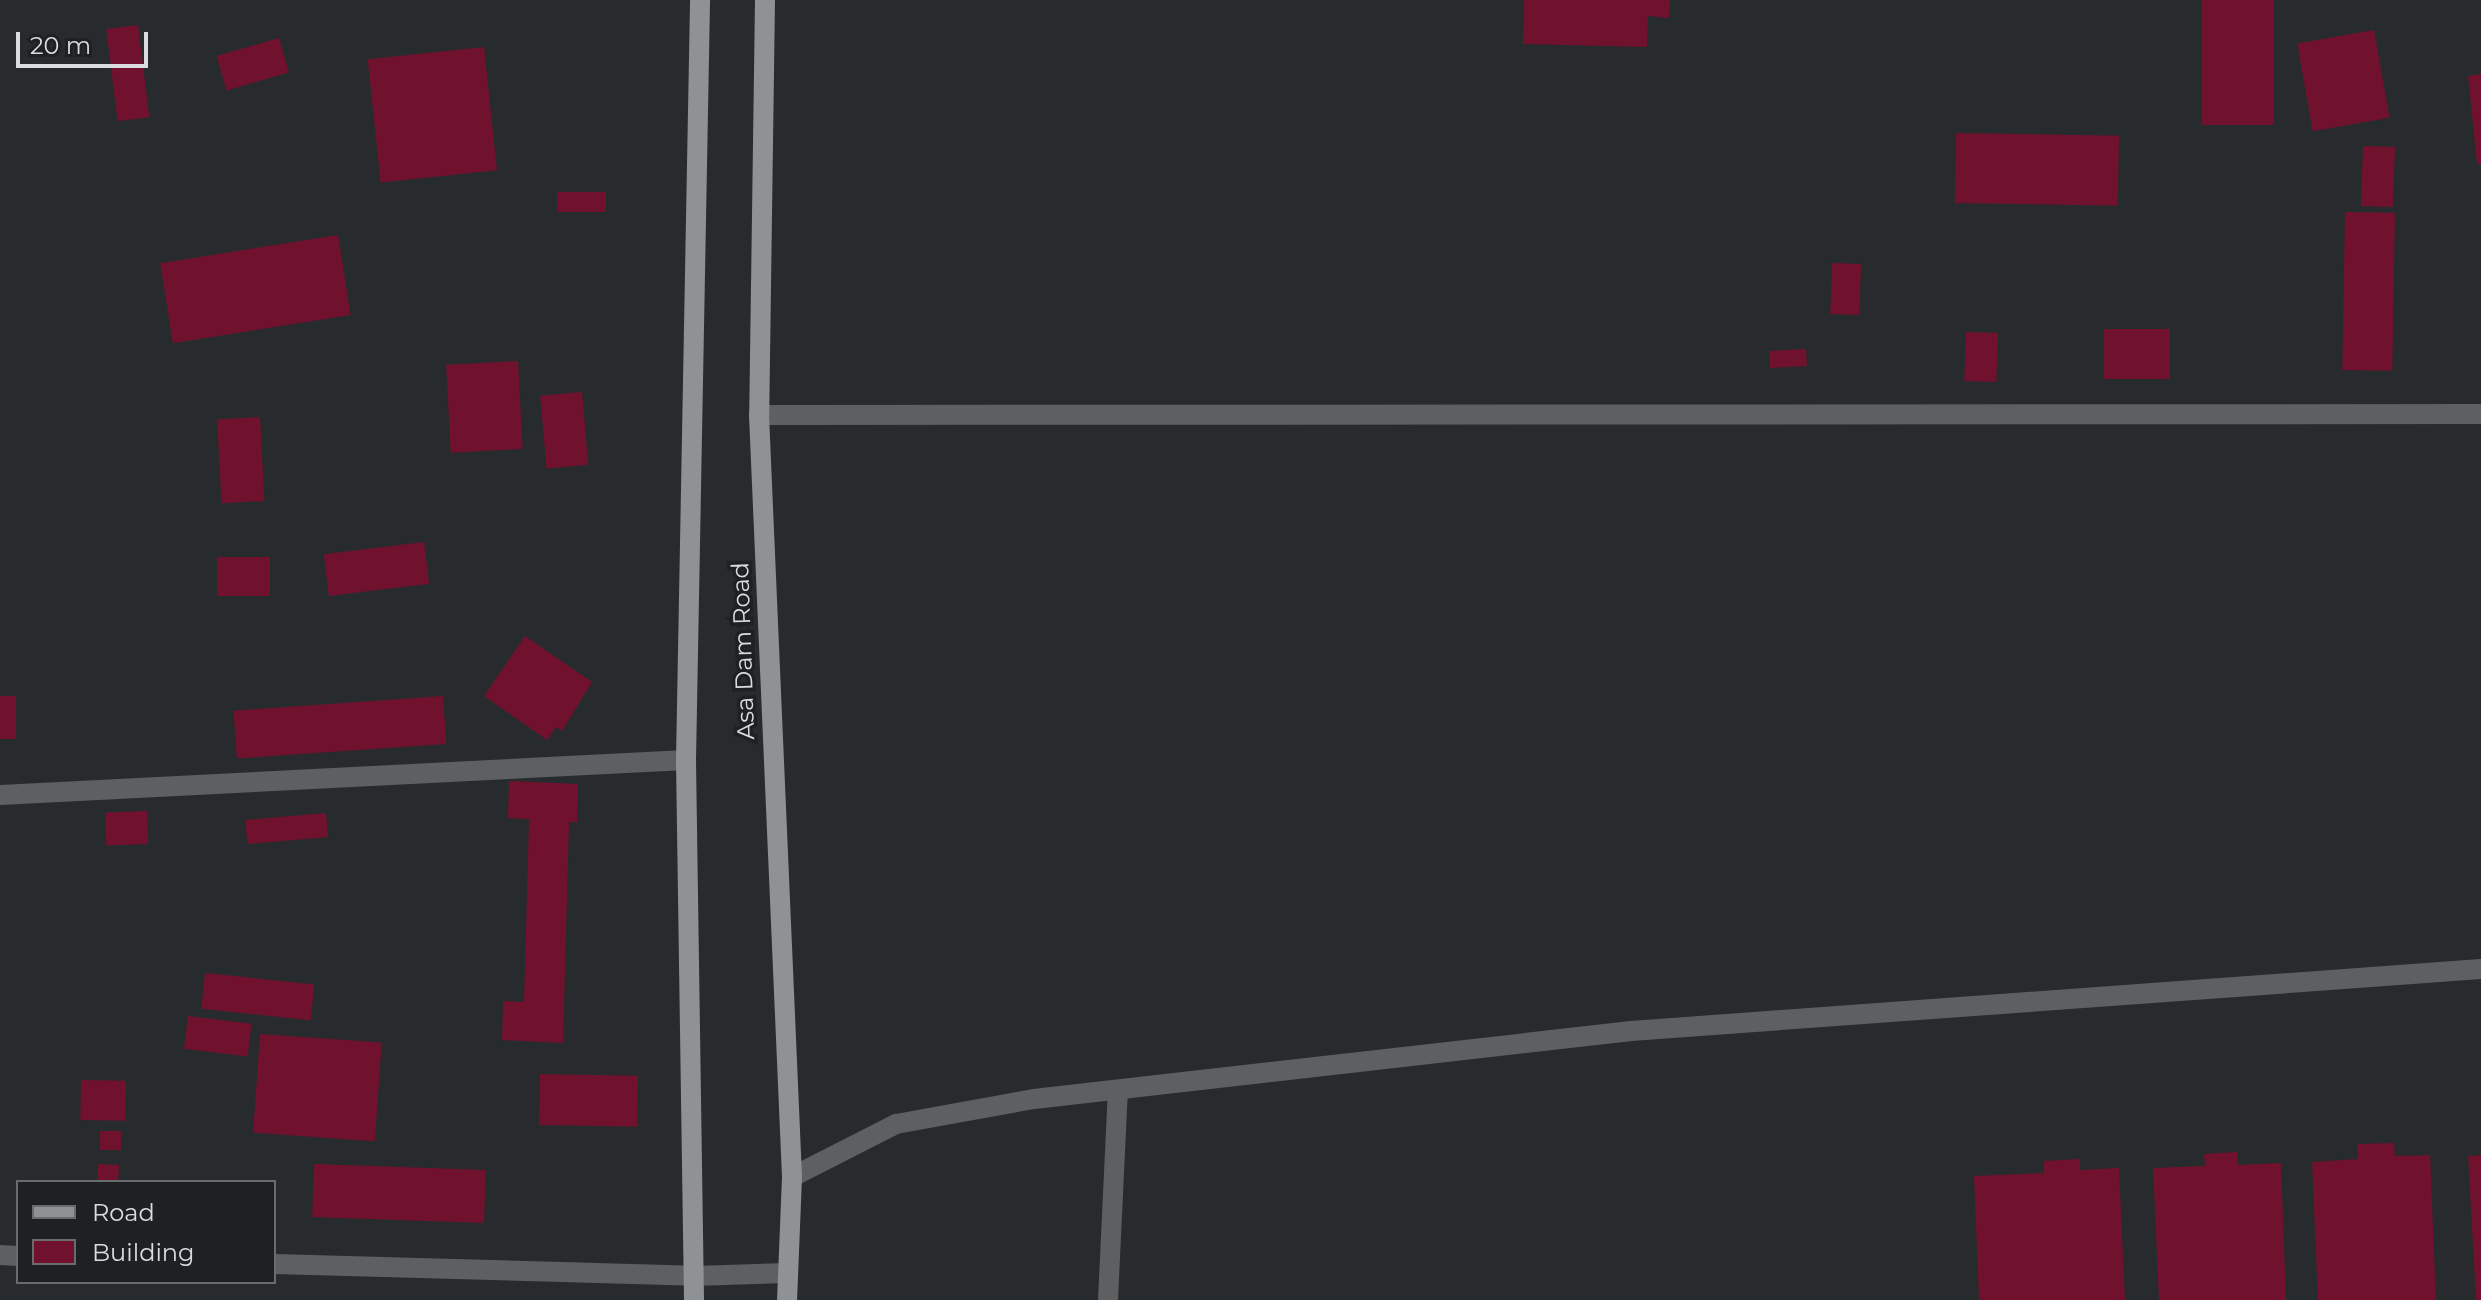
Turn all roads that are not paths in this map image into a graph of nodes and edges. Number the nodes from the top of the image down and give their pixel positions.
1 (700, 0) edge
2 (765, 0) edge
3 (2481, 414) edge
4 (759, 415) junction
5 (686, 760) junction
6 (0, 795) edge
7 (2481, 969) edge
8 (1118, 1090) junction
9 (792, 1177) junction
10 (276, 1264) edge
11 (787, 1273) junction
12 (694, 1276) junction
13 (694, 1300) edge
14 (787, 1300) edge
15 (1108, 1300) edge

1 - 5 main road
2 - 4 main road, Asa Dam Road
3 - 4 street
4 - 9 main road, Asa Dam Road
5 - 6 street
5 - 12 main road
7 - 8 street
8 - 9 street
8 - 15 street
9 - 11 main road, Asa Dam Road
10 - 12 street
11 - 12 street
11 - 14 main road, Asa Dam Road
12 - 13 main road

